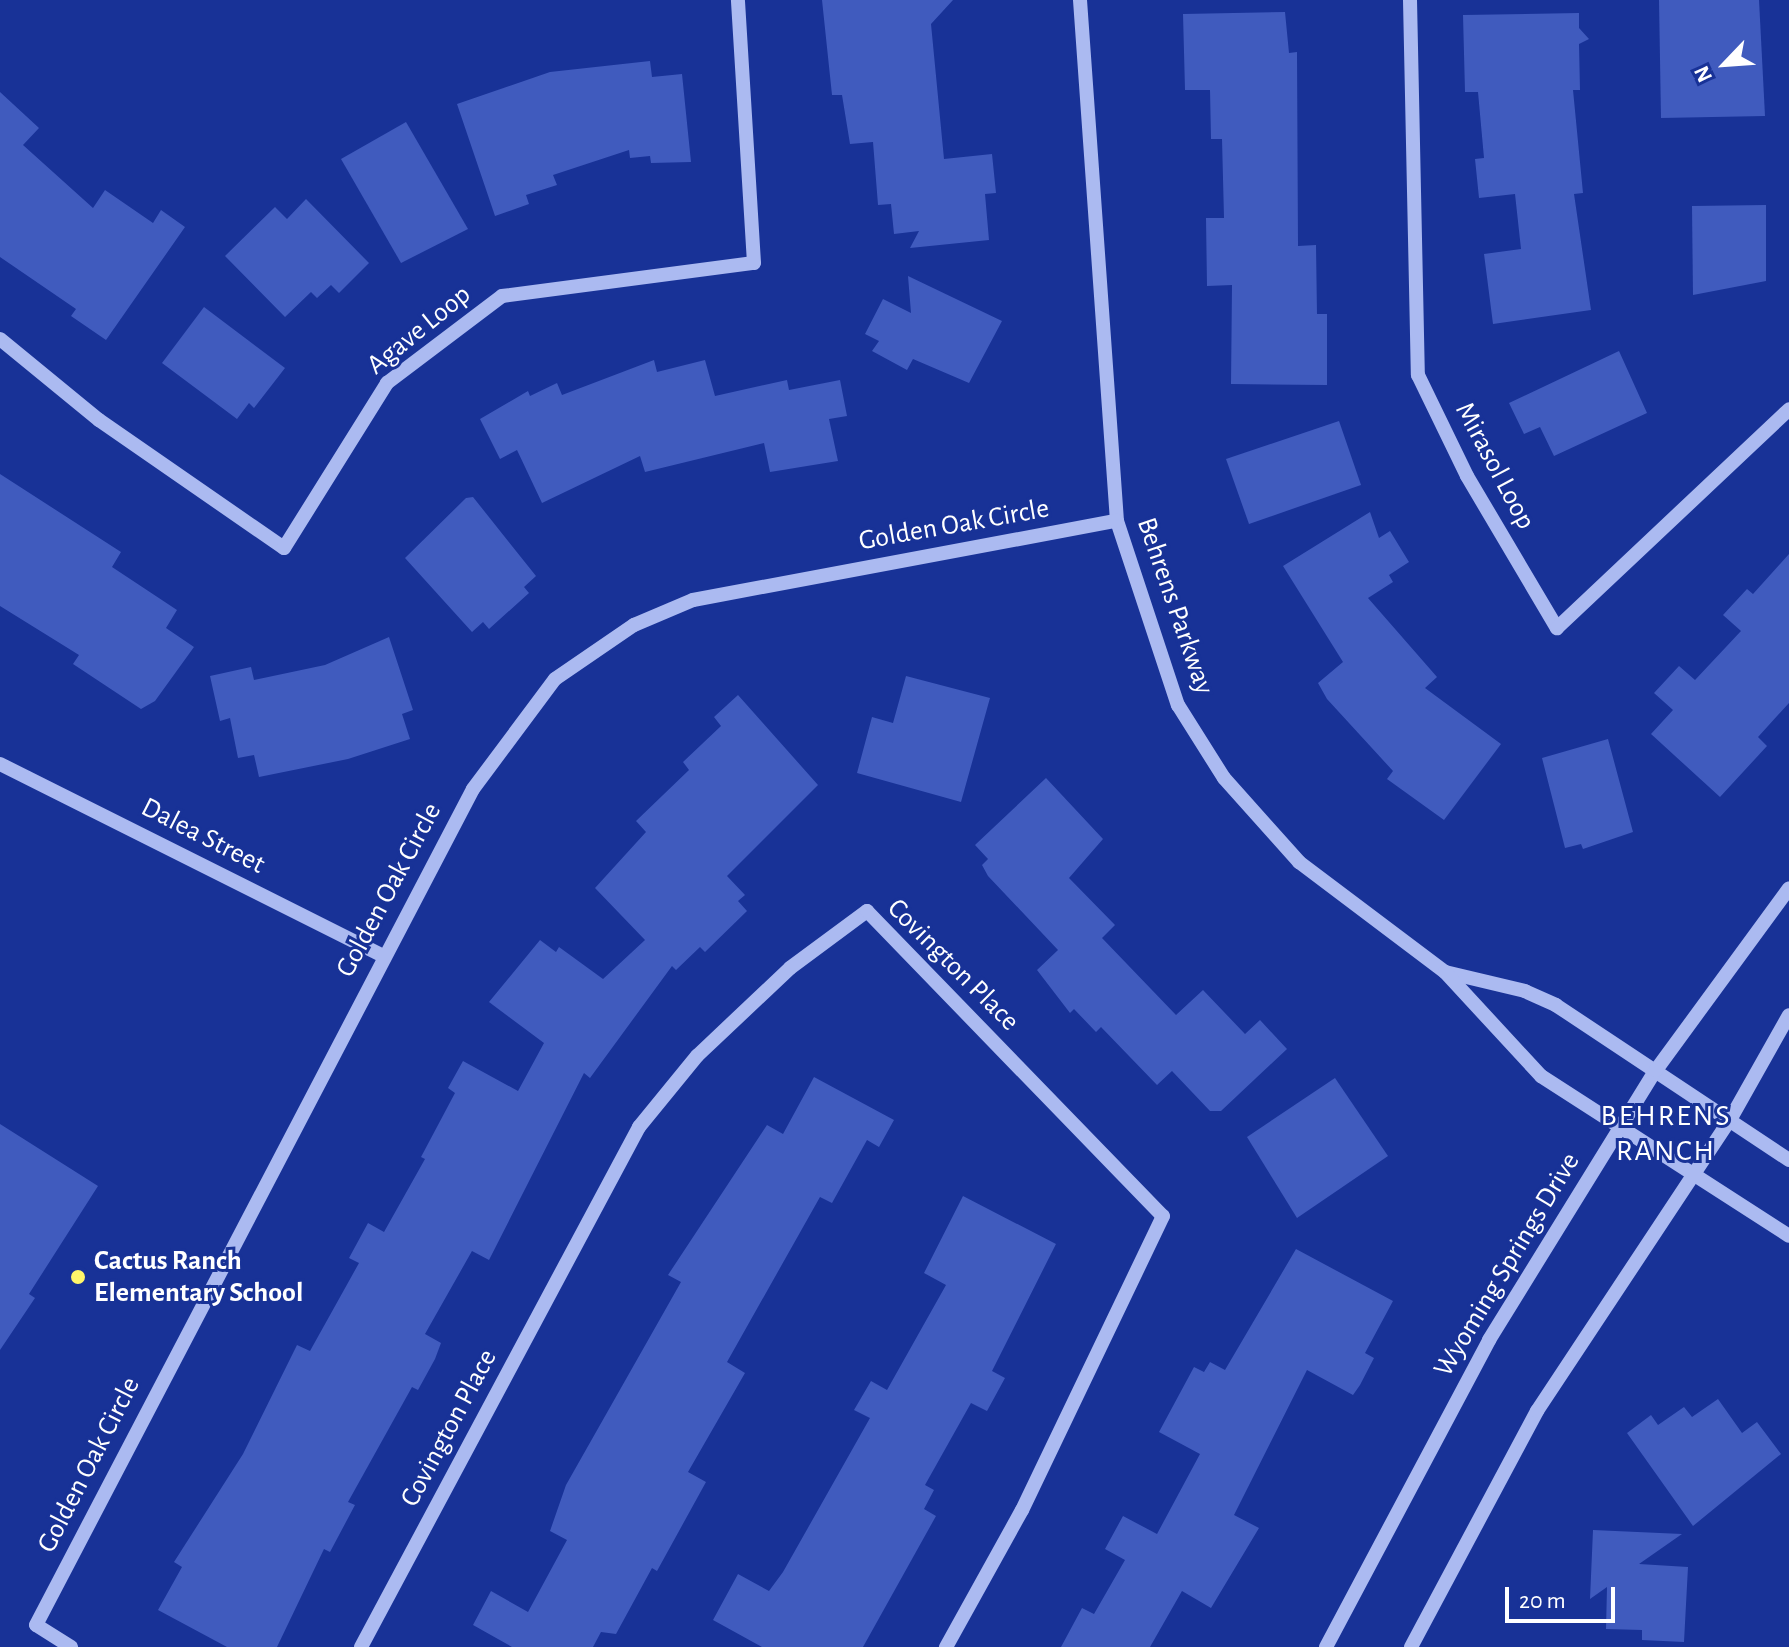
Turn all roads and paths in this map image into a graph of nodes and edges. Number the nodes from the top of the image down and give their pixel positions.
1 (738, 0) edge
2 (1080, 0) edge
3 (1410, 0) edge
4 (0, 339) edge
5 (1789, 409) edge
6 (1117, 521) junction
7 (0, 764) edge
8 (1789, 888) edge
9 (382, 955) junction
10 (1445, 972) junction
11 (1789, 1015) edge
12 (1656, 1070) junction
13 (1731, 1118) junction
14 (1622, 1125) junction
15 (1789, 1160) edge
16 (1693, 1175) junction
17 (1789, 1236) edge
18 (71, 1647) edge
19 (361, 1647) edge
20 (946, 1647) edge
21 (1326, 1647) edge
22 (1411, 1647) edge

1 - 4 street, Agave Loop
2 - 6 street, Behrens Parkway
3 - 5 street, Mirasol Loop
6 - 9 street, Golden Oak Circle
6 - 10 street, Behrens Parkway
7 - 9 street, Dalea Street
8 - 12 street, Wyoming Springs Drive
9 - 18 street, Golden Oak Circle
10 - 12 street, Behrens Parkway
10 - 14 street, Behrens Parkway
11 - 13 street
12 - 13 street, Behrens Parkway
12 - 14 street, Wyoming Springs Drive
13 - 15 street, Behrens Parkway
13 - 16 street
14 - 16 street, Behrens Parkway
14 - 21 street, Wyoming Springs Drive
16 - 17 street, Behrens Parkway
16 - 22 street
19 - 20 street, Covington Place

